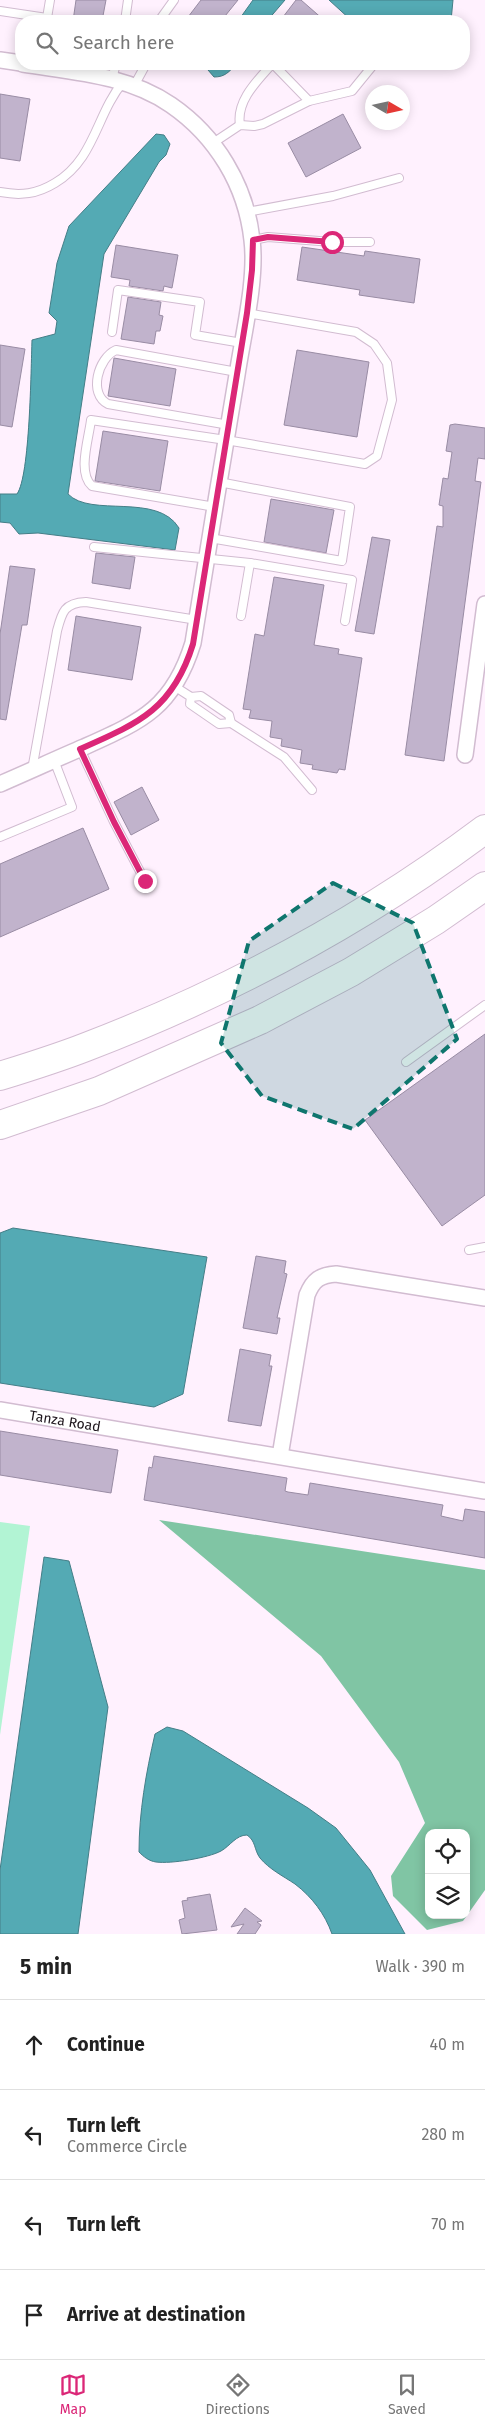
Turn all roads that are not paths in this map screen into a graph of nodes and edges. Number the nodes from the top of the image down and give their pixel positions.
1 (50, 0) edge
2 (128, 0) edge
3 (174, 0) edge
4 (0, 11) edge
5 (20, 15) edge
6 (47, 15) edge
7 (126, 15) edge
8 (163, 15) edge
9 (0, 60) edge
10 (15, 63) edge
11 (63, 70) edge
12 (118, 70) edge
13 (138, 70) edge
14 (267, 70) edge
15 (278, 70) edge
16 (369, 70) edge
17 (123, 82) junction
18 (310, 101) junction
19 (240, 125) junction
20 (213, 143) junction
21 (398, 178) dead end
22 (0, 192) edge
23 (247, 212) junction
24 (253, 240) junction
25 (370, 242) dead end
26 (247, 313) junction
27 (112, 332) dead end
28 (242, 343) junction
29 (237, 372) junction
30 (227, 432) junction
31 (219, 482) junction
32 (215, 507) junction
33 (210, 538) junction
34 (94, 547) dead end
35 (207, 559) junction
36 (250, 563) junction
37 (485, 604) edge
38 (241, 616) dead end
39 (197, 620) junction
40 (345, 621) dead end
41 (174, 686) junction
42 (191, 696) junction
43 (231, 722) junction
44 (80, 749) junction
45 (465, 755) dead end
46 (54, 760) junction
47 (32, 770) junction
48 (0, 784) edge
49 (312, 790) dead end
50 (485, 829) edge
51 (0, 837) edge
52 (145, 881) dead end
53 (485, 886) edge
54 (485, 1005) edge
55 (406, 1062) dead end
56 (0, 1076) edge
57 (0, 1126) edge
58 (485, 1247) edge
59 (469, 1250) dead end
60 (485, 1298) edge
61 (0, 1410) edge
62 (280, 1456) junction
63 (485, 1491) edge

1 - 6 lane
2 - 7 lane
3 - 8 lane
4 - 5 lane
9 - 10 street
11 - 17 street
12 - 17 lane
13 - 17 lane
14 - 19 lane
15 - 18 lane
16 - 18 lane
17 - 20 street
17 - 22 lane
18 - 19 lane
19 - 20 lane
20 - 23 street
21 - 23 lane
23 - 24 street
24 - 25 lane
24 - 26 street
26 - 28 street
26 - 30 lane
27 - 28 lane
28 - 29 street
29 - 30 street
29 - 30 lane
30 - 31 street
30 - 32 lane
31 - 32 street
31 - 33 lane
32 - 33 street
33 - 35 street
34 - 35 lane
35 - 36 lane
35 - 39 street
36 - 38 lane
36 - 40 lane
37 - 45 street
39 - 41 street
39 - 47 lane
41 - 42 lane
41 - 44 street
42 - 43 lane
42 - 43 lane
43 - 49 lane
44 - 46 street
44 - 52 lane
46 - 47 street
46 - 51 lane
47 - 48 street
50 - 56 highway
53 - 57 highway
54 - 55 lane
58 - 59 lane
60 - 62 street
61 - 62 street, Tanza Road
62 - 63 street, Tanza Road

